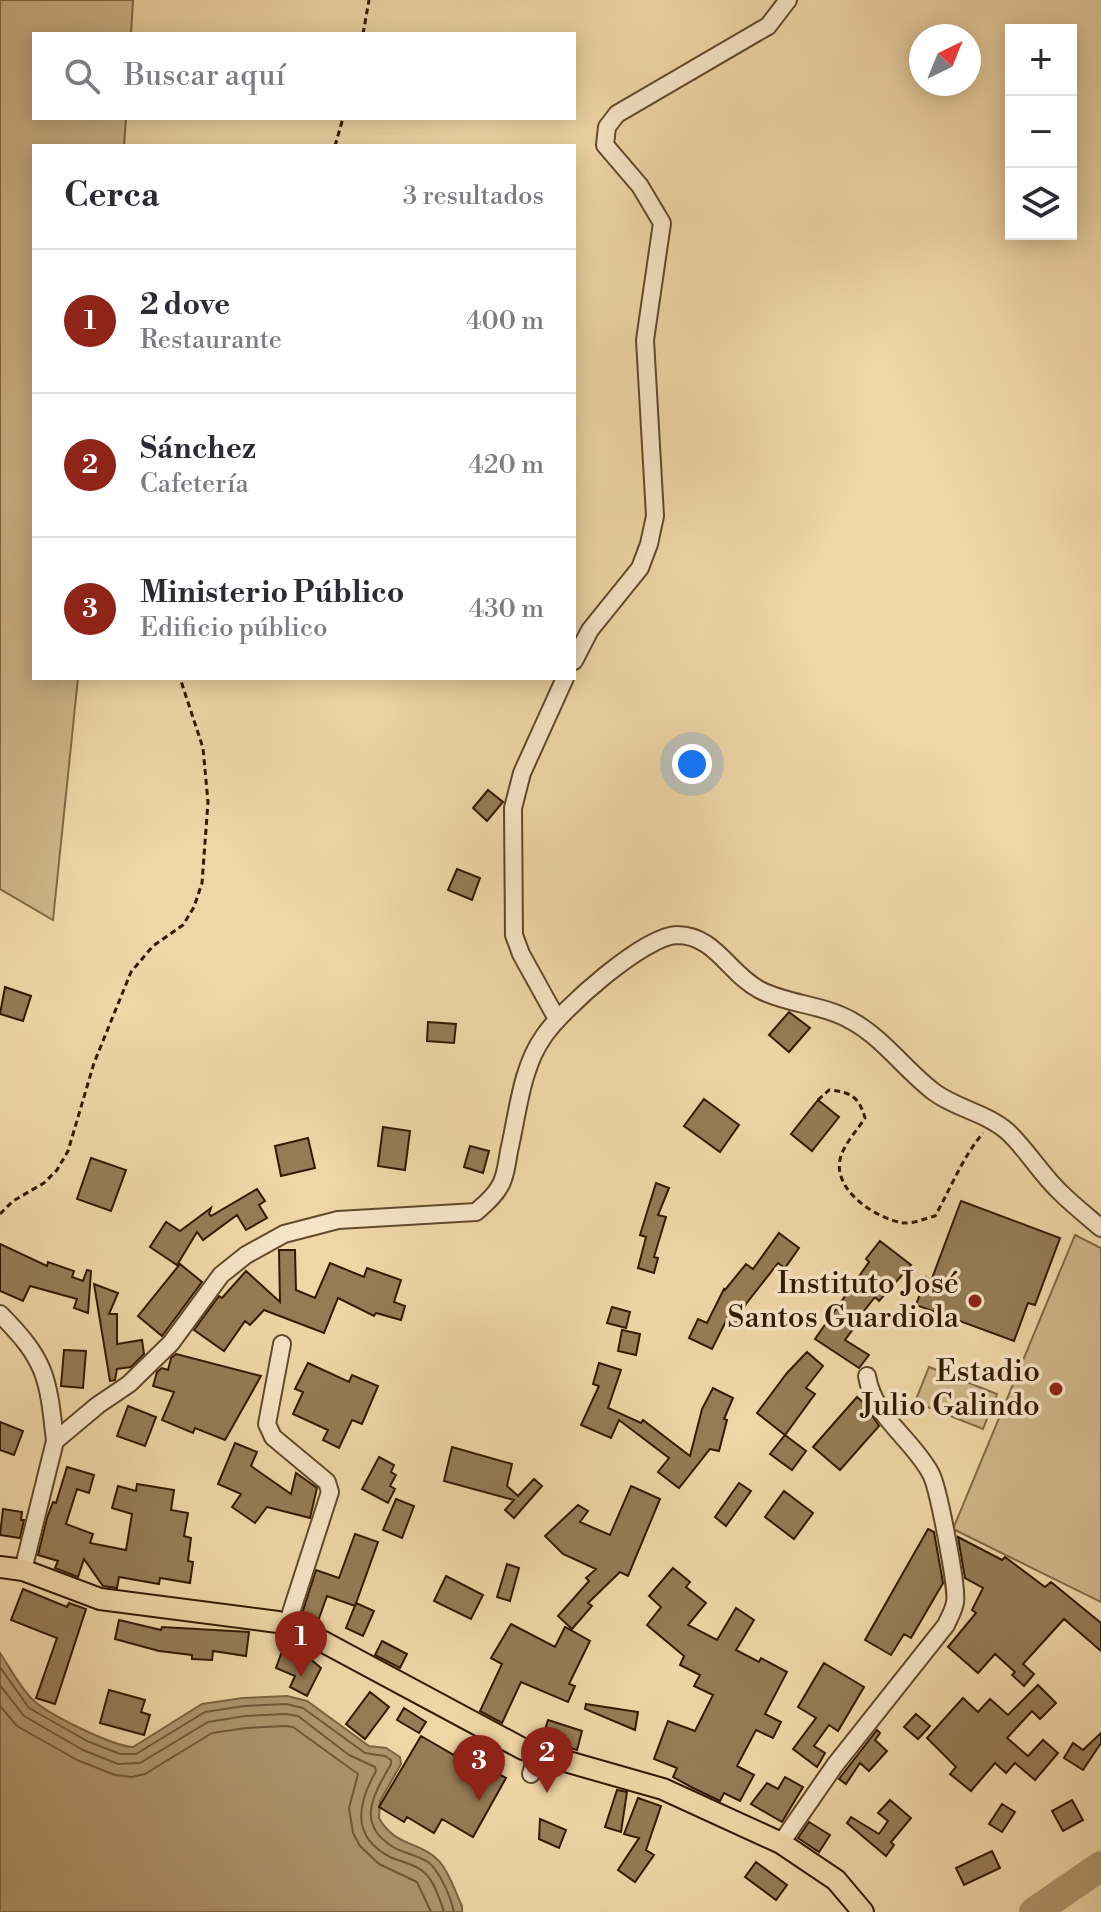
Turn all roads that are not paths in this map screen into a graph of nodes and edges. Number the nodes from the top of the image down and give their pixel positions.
1 (788, 0) edge
2 (576, 657) edge
3 (564, 680) edge
4 (557, 1019) junction
5 (1101, 1228) edge
6 (0, 1314) edge
7 (282, 1344) dead end
8 (867, 1376) dead end
9 (55, 1441) junction
10 (0, 1567) edge
11 (23, 1570) junction
12 (287, 1625) junction
13 (529, 1748) junction
14 (531, 1774) dead end
15 (781, 1843) junction
16 (863, 1912) edge

1 - 2 street
3 - 4 street
4 - 5 street
4 - 9 street
6 - 9 street
7 - 12 street
8 - 15 street
9 - 11 street
10 - 11 main road
11 - 12 main road
12 - 13 main road
13 - 14 street
13 - 15 main road
15 - 16 main road

